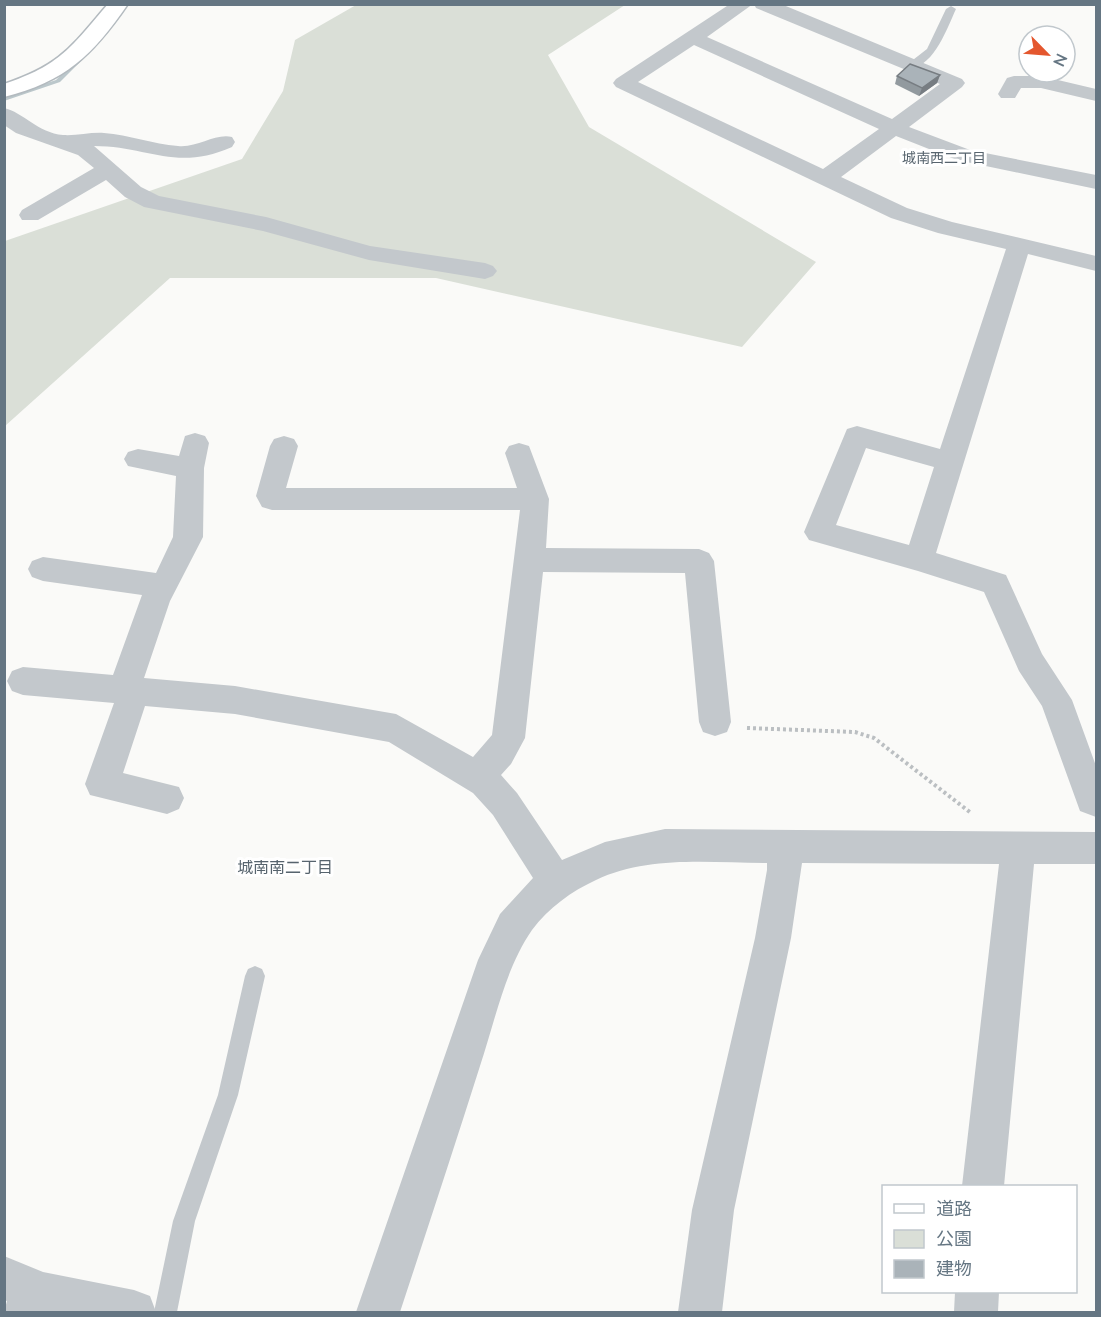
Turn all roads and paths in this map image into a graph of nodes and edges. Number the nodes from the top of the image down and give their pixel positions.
1 (118, 4) edge
2 (744, 4) edge
3 (763, 4) edge
4 (951, 9) dead end
5 (694, 38) junction
6 (913, 65) junction
7 (4, 91) edge
8 (1008, 94) dead end
9 (1096, 95) edge
10 (4, 114) edge
11 (894, 128) junction
12 (63, 141) junction
13 (224, 142) dead end
14 (107, 170) junction
15 (825, 178) junction
16 (1096, 182) edge
17 (30, 215) dead end
18 (1019, 245) junction
19 (1096, 263) edge
20 (485, 271) dead end
21 (284, 446) dead end
22 (519, 453) dead end
23 (138, 459) dead end
24 (952, 462) junction
25 (535, 499) junction
26 (919, 559) junction
27 (530, 560) junction
28 (43, 569) dead end
29 (162, 586) junction
30 (23, 681) dead end
31 (130, 688) junction
32 (715, 722) joint
33 (478, 776) junction
34 (167, 798) dead end
35 (1096, 801) edge
36 (973, 814) dead end
37 (783, 847) junction
38 (1017, 848) junction
39 (1096, 848) edge
40 (557, 883) junction
41 (255, 976) dead end
42 (983, 1185) edge
43 (977, 1293) edge
44 (24, 1295) edge
45 (134, 1312) edge
46 (165, 1312) edge
47 (378, 1312) edge
48 (700, 1312) edge
49 (976, 1312) edge

1 - 7 main road
2 - 5 street
3 - 6 street
4 - 6 lane
5 - 11 street
5 - 15 street
6 - 11 street
8 - 9 street
10 - 12 street
11 - 15 street
11 - 16 street
12 - 13 street
12 - 14 street
14 - 17 street
14 - 20 street
15 - 18 street
18 - 19 street
18 - 24 street
21 - 25 street
22 - 25 street
23 - 29 street
24 - 26 street
24 - 26 street
25 - 27 street
26 - 35 street
27 - 32 street
27 - 33 street
28 - 29 street
29 - 31 street
30 - 31 street
31 - 33 street
31 - 34 street
32 - 36 path
33 - 40 street
37 - 38 street
37 - 40 street
37 - 48 street
38 - 39 street
38 - 42 street
40 - 47 street
41 - 46 lane
43 - 49 street
44 - 45 street

